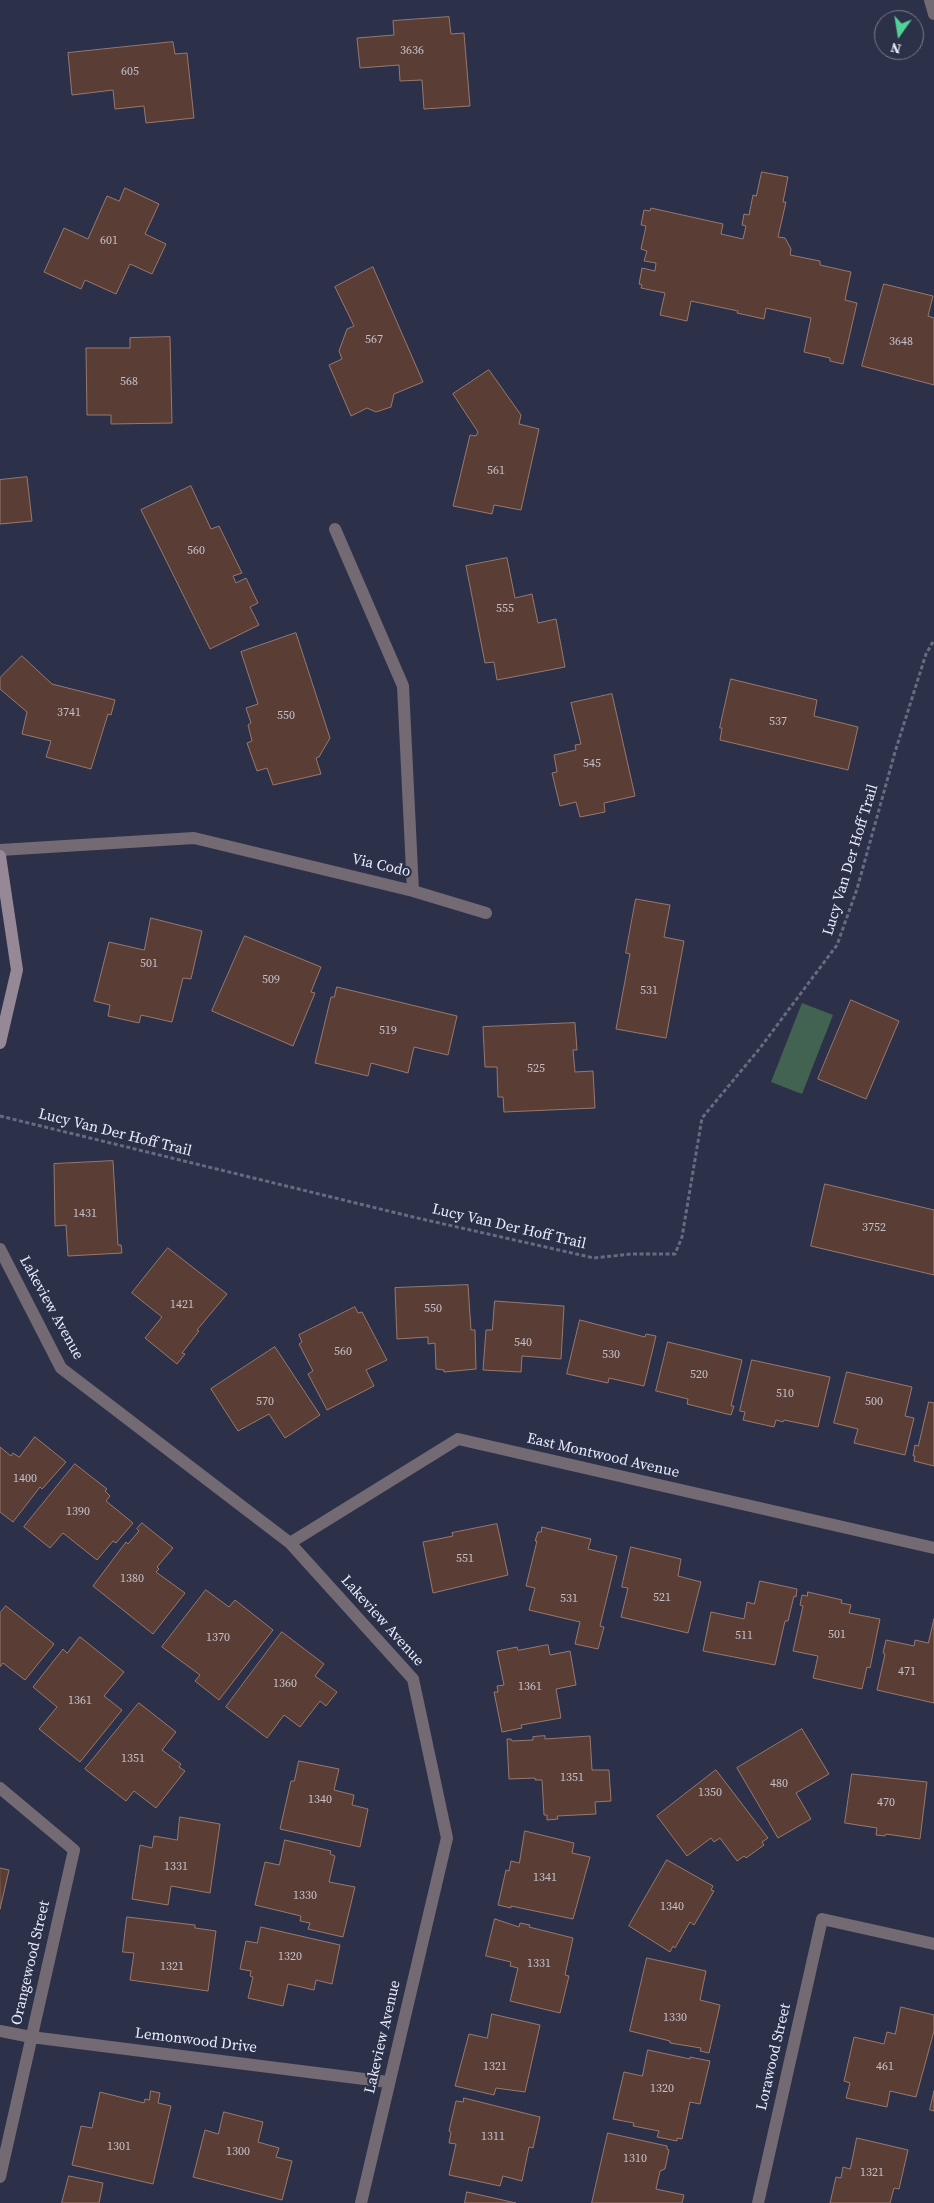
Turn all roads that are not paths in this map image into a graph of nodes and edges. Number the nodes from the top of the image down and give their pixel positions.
1 (930, 0) edge
2 (934, 14) edge
3 (335, 529) dead end
4 (0, 850) edge
5 (0, 856) edge
6 (413, 890) junction
7 (486, 913) dead end
8 (0, 1043) edge
9 (0, 1249) edge
10 (290, 1543) junction
11 (934, 1548) edge
12 (0, 1788) edge
13 (934, 1944) edge
14 (0, 2031) edge
15 (31, 2037) junction
16 (388, 2082) junction
17 (0, 2177) edge
18 (361, 2203) edge
19 (758, 2203) edge

1 - 2 street
3 - 6 street, Via Codo
4 - 6 street, Via Codo
5 - 8 street
6 - 7 street
9 - 10 street, Lakeview Avenue
10 - 11 street, East Montwood Avenue
10 - 16 street, Lakeview Avenue
12 - 15 street, Orangewood Street
13 - 19 street, Lorawood Street
14 - 15 street, Lemonwood Drive
15 - 16 street, Lemonwood Drive
15 - 17 street, Orangewood Street
16 - 18 street, Lakeview Avenue

